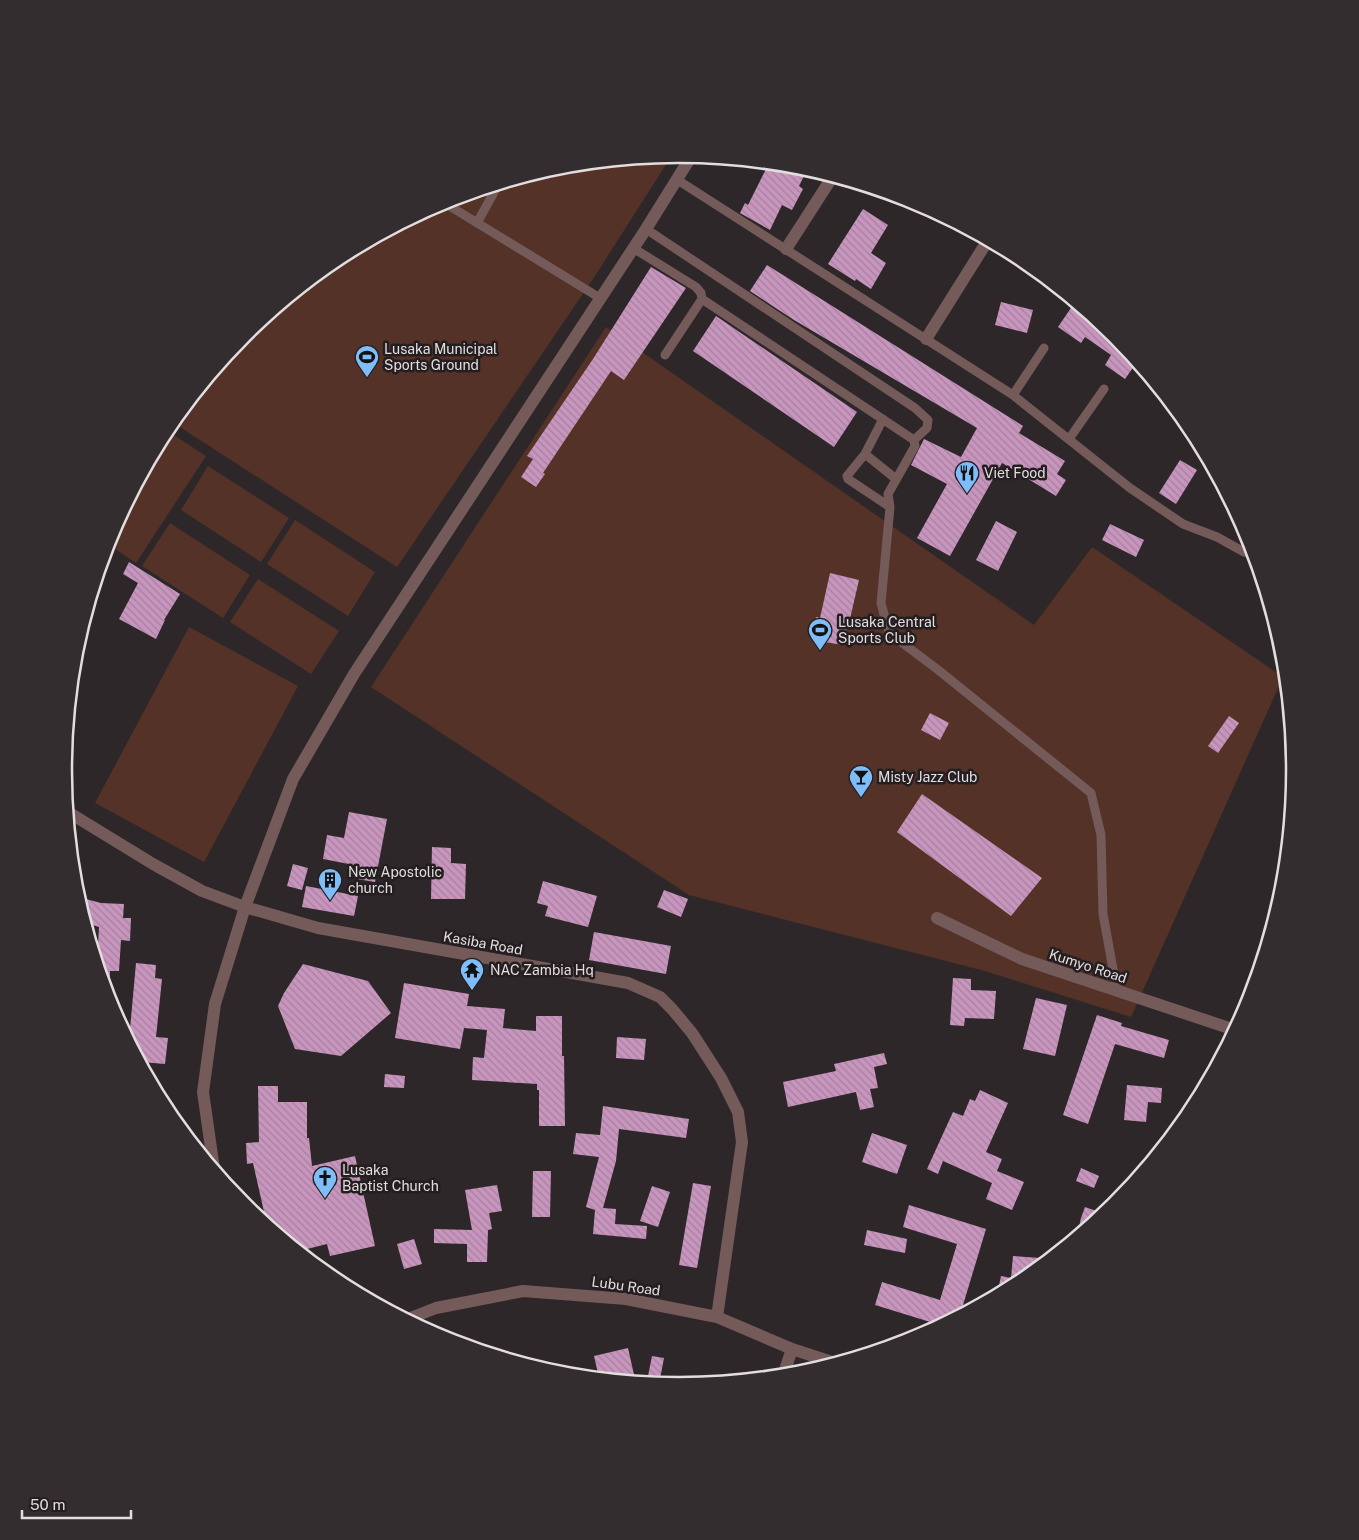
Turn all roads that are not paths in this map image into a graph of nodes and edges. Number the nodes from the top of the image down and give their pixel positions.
1 (687, 163) edge
2 (676, 179) junction
3 (829, 182) edge
4 (494, 192) edge
5 (452, 207) edge
6 (477, 223) junction
7 (646, 229) junction
8 (985, 245) edge
9 (633, 248) junction
10 (786, 249) junction
11 (600, 298) junction
12 (702, 299) junction
13 (926, 339) junction
14 (1044, 348) dead end
15 (665, 355) dead end
16 (1104, 389) dead end
17 (1013, 395) junction
18 (883, 419) junction
19 (914, 440) junction
20 (1069, 440) junction
21 (865, 454) junction
22 (896, 479) junction
23 (890, 507) junction
24 (1245, 552) edge
25 (75, 816) edge
26 (245, 907) junction
27 (937, 918) dead end
28 (1116, 991) junction
29 (1229, 1028) edge
30 (212, 1157) edge
31 (416, 1316) edge
32 (717, 1317) junction
33 (792, 1349) junction
34 (823, 1359) edge
35 (786, 1367) edge

1 - 2 street
2 - 7 street
2 - 10 lane
3 - 10 street
4 - 6 lane
5 - 6 lane
6 - 11 lane
7 - 9 street
7 - 19 lane
8 - 13 street
9 - 11 street
9 - 12 lane
10 - 13 lane
11 - 26 street
12 - 15 lane
12 - 18 lane
13 - 17 lane
14 - 17 lane
16 - 20 lane
17 - 20 lane
18 - 19 lane
18 - 21 lane
19 - 22 lane
20 - 24 lane
21 - 22 lane
21 - 23 lane
22 - 23 lane
23 - 28 lane
25 - 26 street, Kasiba Road
26 - 30 street
26 - 32 street, Kasiba Road
27 - 28 street, Kumyo Road
28 - 29 street, Kumyo Road
31 - 32 street, Lubu Road
32 - 33 street, Lubu Road
33 - 34 street, Lubu Road
33 - 35 street

